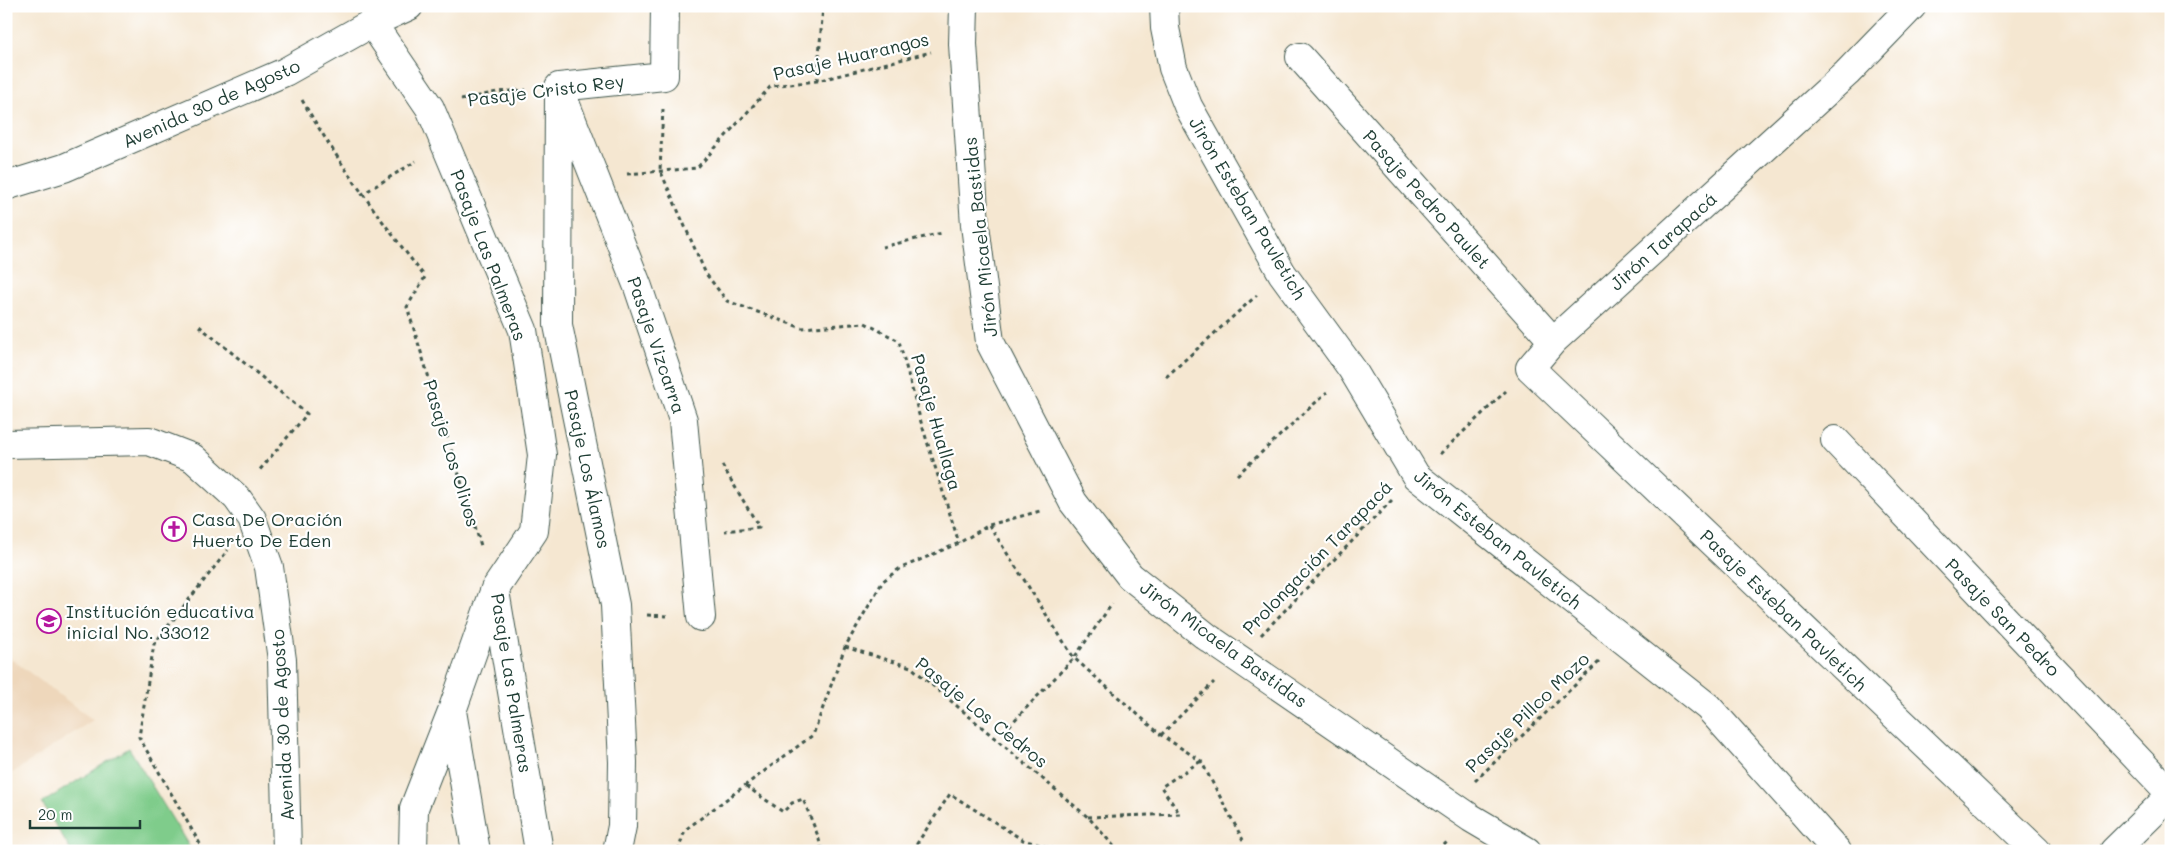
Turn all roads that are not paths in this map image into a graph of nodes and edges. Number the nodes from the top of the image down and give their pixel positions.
1 (409, 6) edge
2 (665, 6) edge
3 (964, 6) edge
4 (1164, 6) edge
5 (1912, 6) edge
6 (372, 24) junction
7 (1300, 57) dead end
8 (559, 87) junction
9 (6, 186) edge
10 (1553, 342) junction
11 (1530, 368) joint
12 (1835, 440) dead end
13 (6, 444) edge
14 (494, 589) junction
15 (701, 617) road end
16 (452, 711) junction
17 (2171, 794) edge
18 (287, 851) edge
19 (413, 851) edge
20 (476, 851) edge
21 (539, 851) edge
22 (617, 851) edge
23 (1527, 851) edge
24 (1837, 851) edge
25 (2037, 851) edge
26 (2114, 851) edge

1 - 6 street, Avenida 30 de Agosto
2 - 8 street, Pasaje Cristo Rey
3 - 23 street, Jirón Micaela Bastidas
4 - 24 street, Jirón Esteban Pavletich
5 - 10 street, Jirón Tarapacá
6 - 9 street, Avenida 30 de Agosto
6 - 14 street, Pasaje Las Palmeras
7 - 10 street, Pasaje Pedro Paulet
8 - 15 street, Pasaje Vizcarra
8 - 22 street, Pasaje Los Álamos
10 - 11 street, Jirón Tarapacá
11 - 25 street, Pasaje Esteban Pavletich
12 - 17 street, Pasaje San Pedro
13 - 18 street, Avenida 30 de Agosto
14 - 16 street
14 - 21 street, Pasaje Las Palmeras
16 - 19 street
16 - 20 street
17 - 26 street

